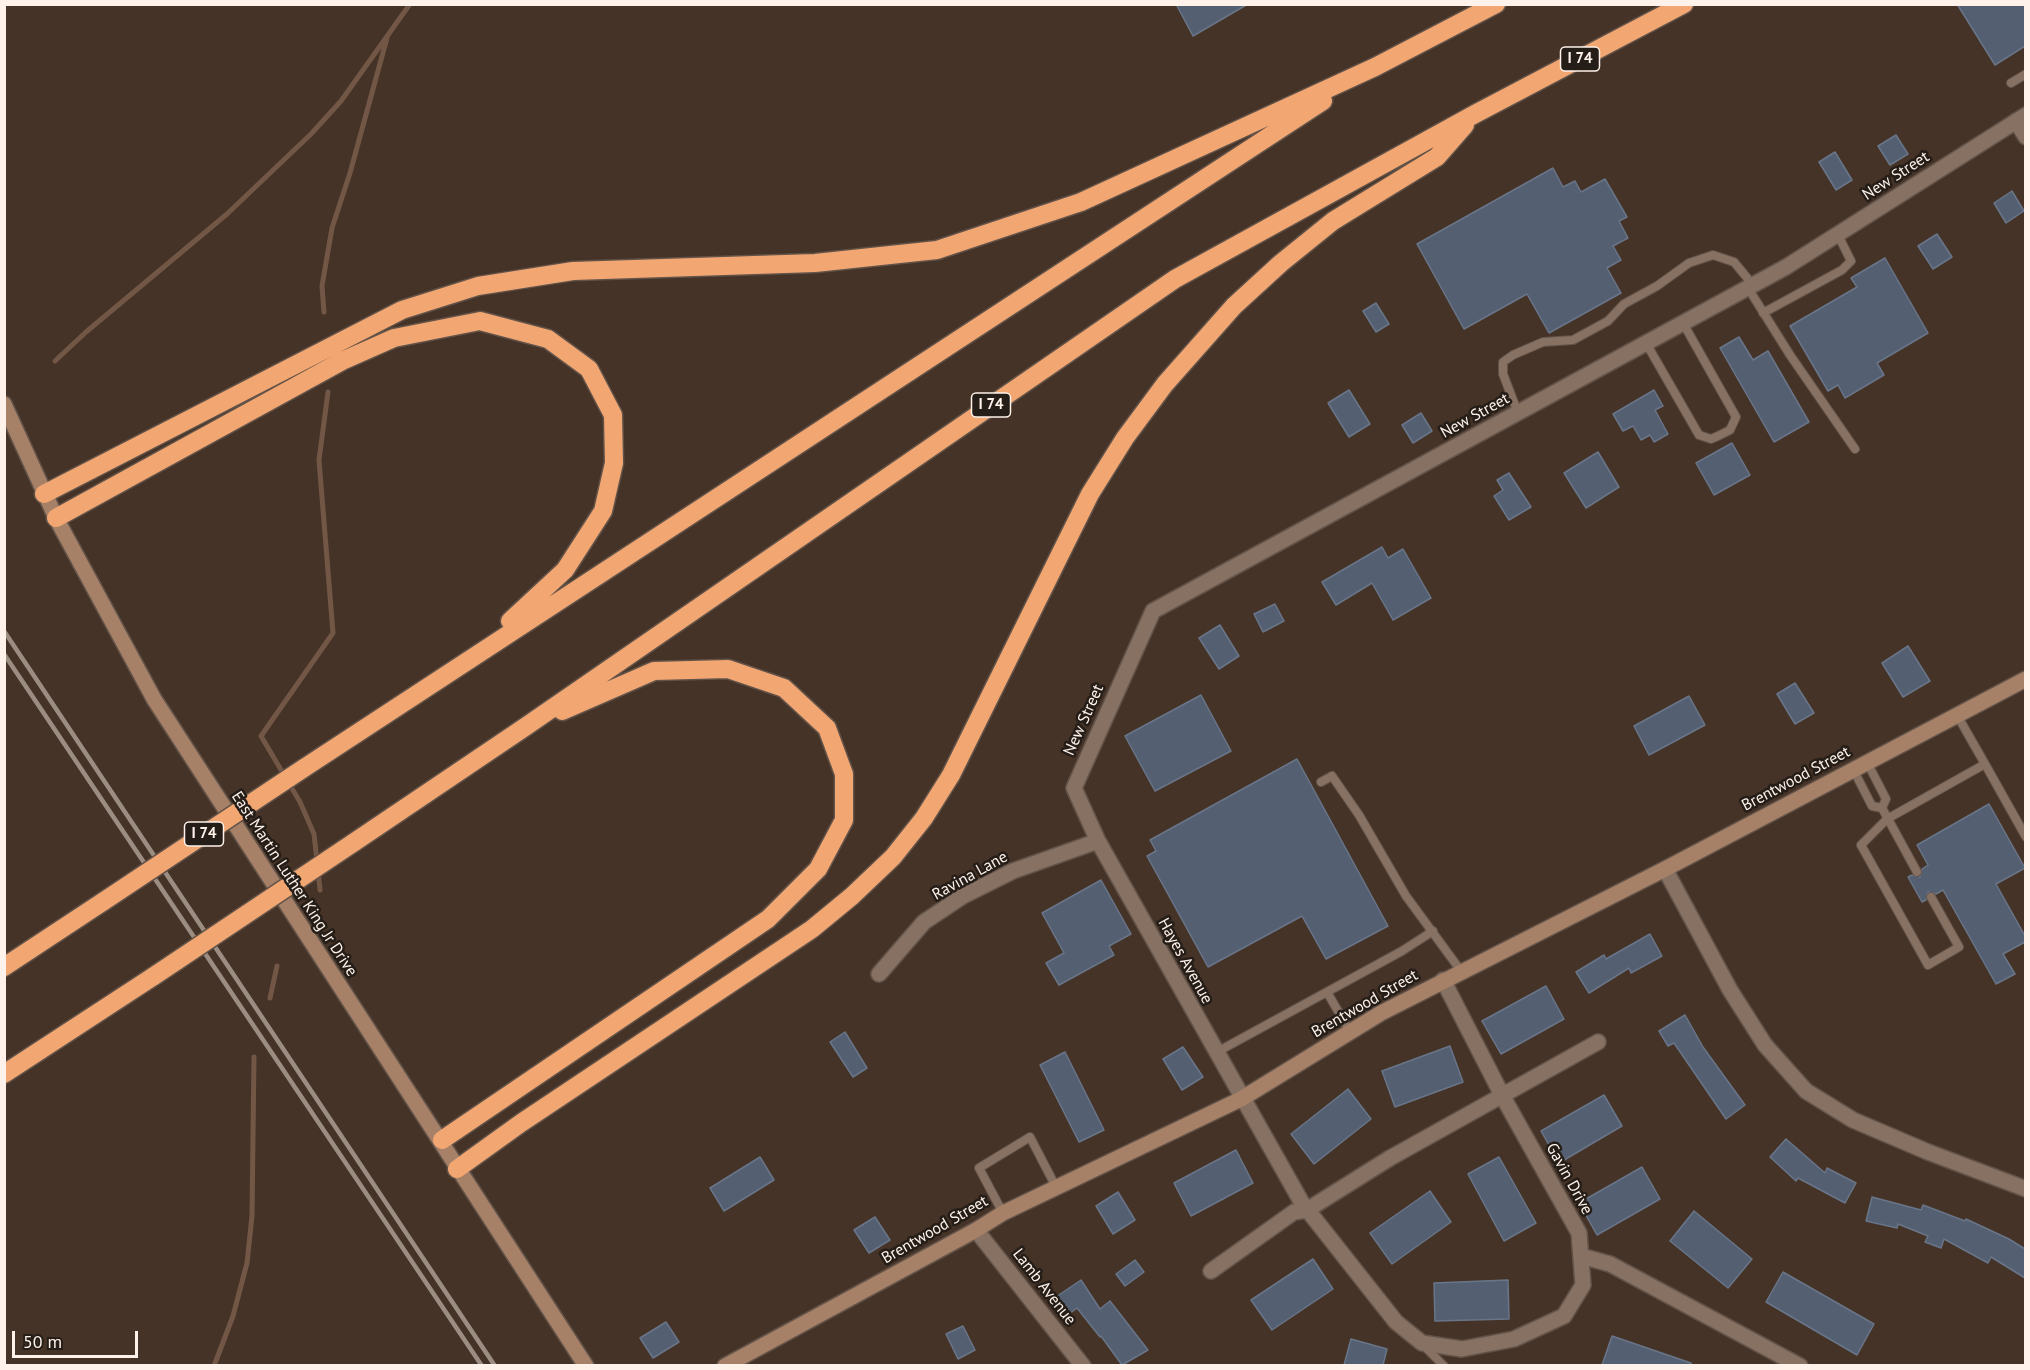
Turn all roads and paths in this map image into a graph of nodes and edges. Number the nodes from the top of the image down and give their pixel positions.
1 (1496, 4) edge
2 (1684, 4) edge
3 (1375, 67) junction
4 (2025, 74) edge
5 (2011, 83) dead end
6 (1475, 114) junction
7 (2021, 118) edge
8 (2025, 137) edge
9 (1838, 235) junction
10 (1751, 287) junction
11 (1763, 313) junction
12 (1683, 323) junction
13 (1646, 343) junction
14 (4, 404) edge
15 (1518, 413) junction
16 (1856, 449) dead end
17 (44, 494) junction
18 (56, 518) junction
19 (473, 655) junction
20 (2025, 679) edge
21 (1957, 715) junction
22 (525, 727) junction
23 (1985, 764) junction
24 (1860, 766) junction
25 (1321, 782) dead end
26 (1882, 808) junction
27 (1887, 819) junction
28 (2025, 837) edge
29 (1098, 840) junction
30 (1665, 869) junction
31 (1917, 872) dead end
32 (1931, 897) dead end
33 (1433, 931) junction
34 (4, 967) edge
35 (1461, 971) junction
36 (879, 974) dead end
37 (1443, 981) junction
38 (1327, 992) junction
39 (1350, 1032) junction
40 (1598, 1042) dead end
41 (1215, 1053) junction
42 (4, 1074) edge
43 (1503, 1097) junction
44 (1241, 1099) junction
45 (441, 1140) junction
46 (457, 1169) junction
47 (1056, 1187) junction
48 (2025, 1189) edge
49 (1307, 1210) junction
50 (1003, 1213) junction
51 (976, 1230) junction
52 (1581, 1256) junction
53 (1211, 1271) dead end
54 (1422, 1343) junction
55 (586, 1365) edge
56 (725, 1365) edge
57 (1083, 1365) edge
58 (1444, 1365) edge
59 (1800, 1365) edge

1 - 3 highway, I 74
2 - 6 highway, I 74
3 - 17 highway
3 - 19 highway, I 74
4 - 5 lane
6 - 22 highway, I 74
6 - 46 highway
7 - 8 street
7 - 9 street, New Street
9 - 10 street, New Street
9 - 11 lane
10 - 11 lane
10 - 12 street, New Street
10 - 15 lane
11 - 16 lane
12 - 13 street, New Street
12 - 13 lane
13 - 15 street, New Street
14 - 17 main road, East Martin Luther King Jr Drive
15 - 29 street, New Street
17 - 18 main road, East Martin Luther King Jr Drive
18 - 19 highway
18 - 45 main road, East Martin Luther King Jr Drive
19 - 34 highway, I 74, bridge
20 - 21 main road, Brentwood Street
21 - 23 lane
21 - 24 main road, Brentwood Street
22 - 42 highway, I 74, bridge
22 - 45 highway
23 - 27 lane
23 - 28 lane
24 - 26 lane
24 - 26 lane
24 - 30 main road, Brentwood Street
25 - 33 lane
26 - 27 lane
27 - 31 lane
27 - 32 lane
29 - 36 street, Ravina Lane
29 - 41 street, Hayes Avenue
30 - 35 main road, Brentwood Street
30 - 48 street
33 - 35 lane
33 - 38 lane
35 - 37 main road, Brentwood Street
37 - 39 main road, Brentwood Street
37 - 43 street, Gavin Drive
38 - 39 lane
38 - 41 lane
39 - 44 main road, Brentwood Street
40 - 43 street
41 - 44 street, Hayes Avenue
43 - 49 street
43 - 52 street, Gavin Drive
44 - 47 main road, Brentwood Street
44 - 49 street
45 - 46 main road, East Martin Luther King Jr Drive
46 - 55 main road, East Martin Luther King Jr Drive
47 - 50 main road, Brentwood Street
47 - 50 lane
49 - 53 street
49 - 54 street
50 - 51 main road, Brentwood Street
51 - 56 main road, Brentwood Street
51 - 57 street, Lamb Avenue
52 - 54 street, Gavin Drive
52 - 59 street
54 - 58 lane

